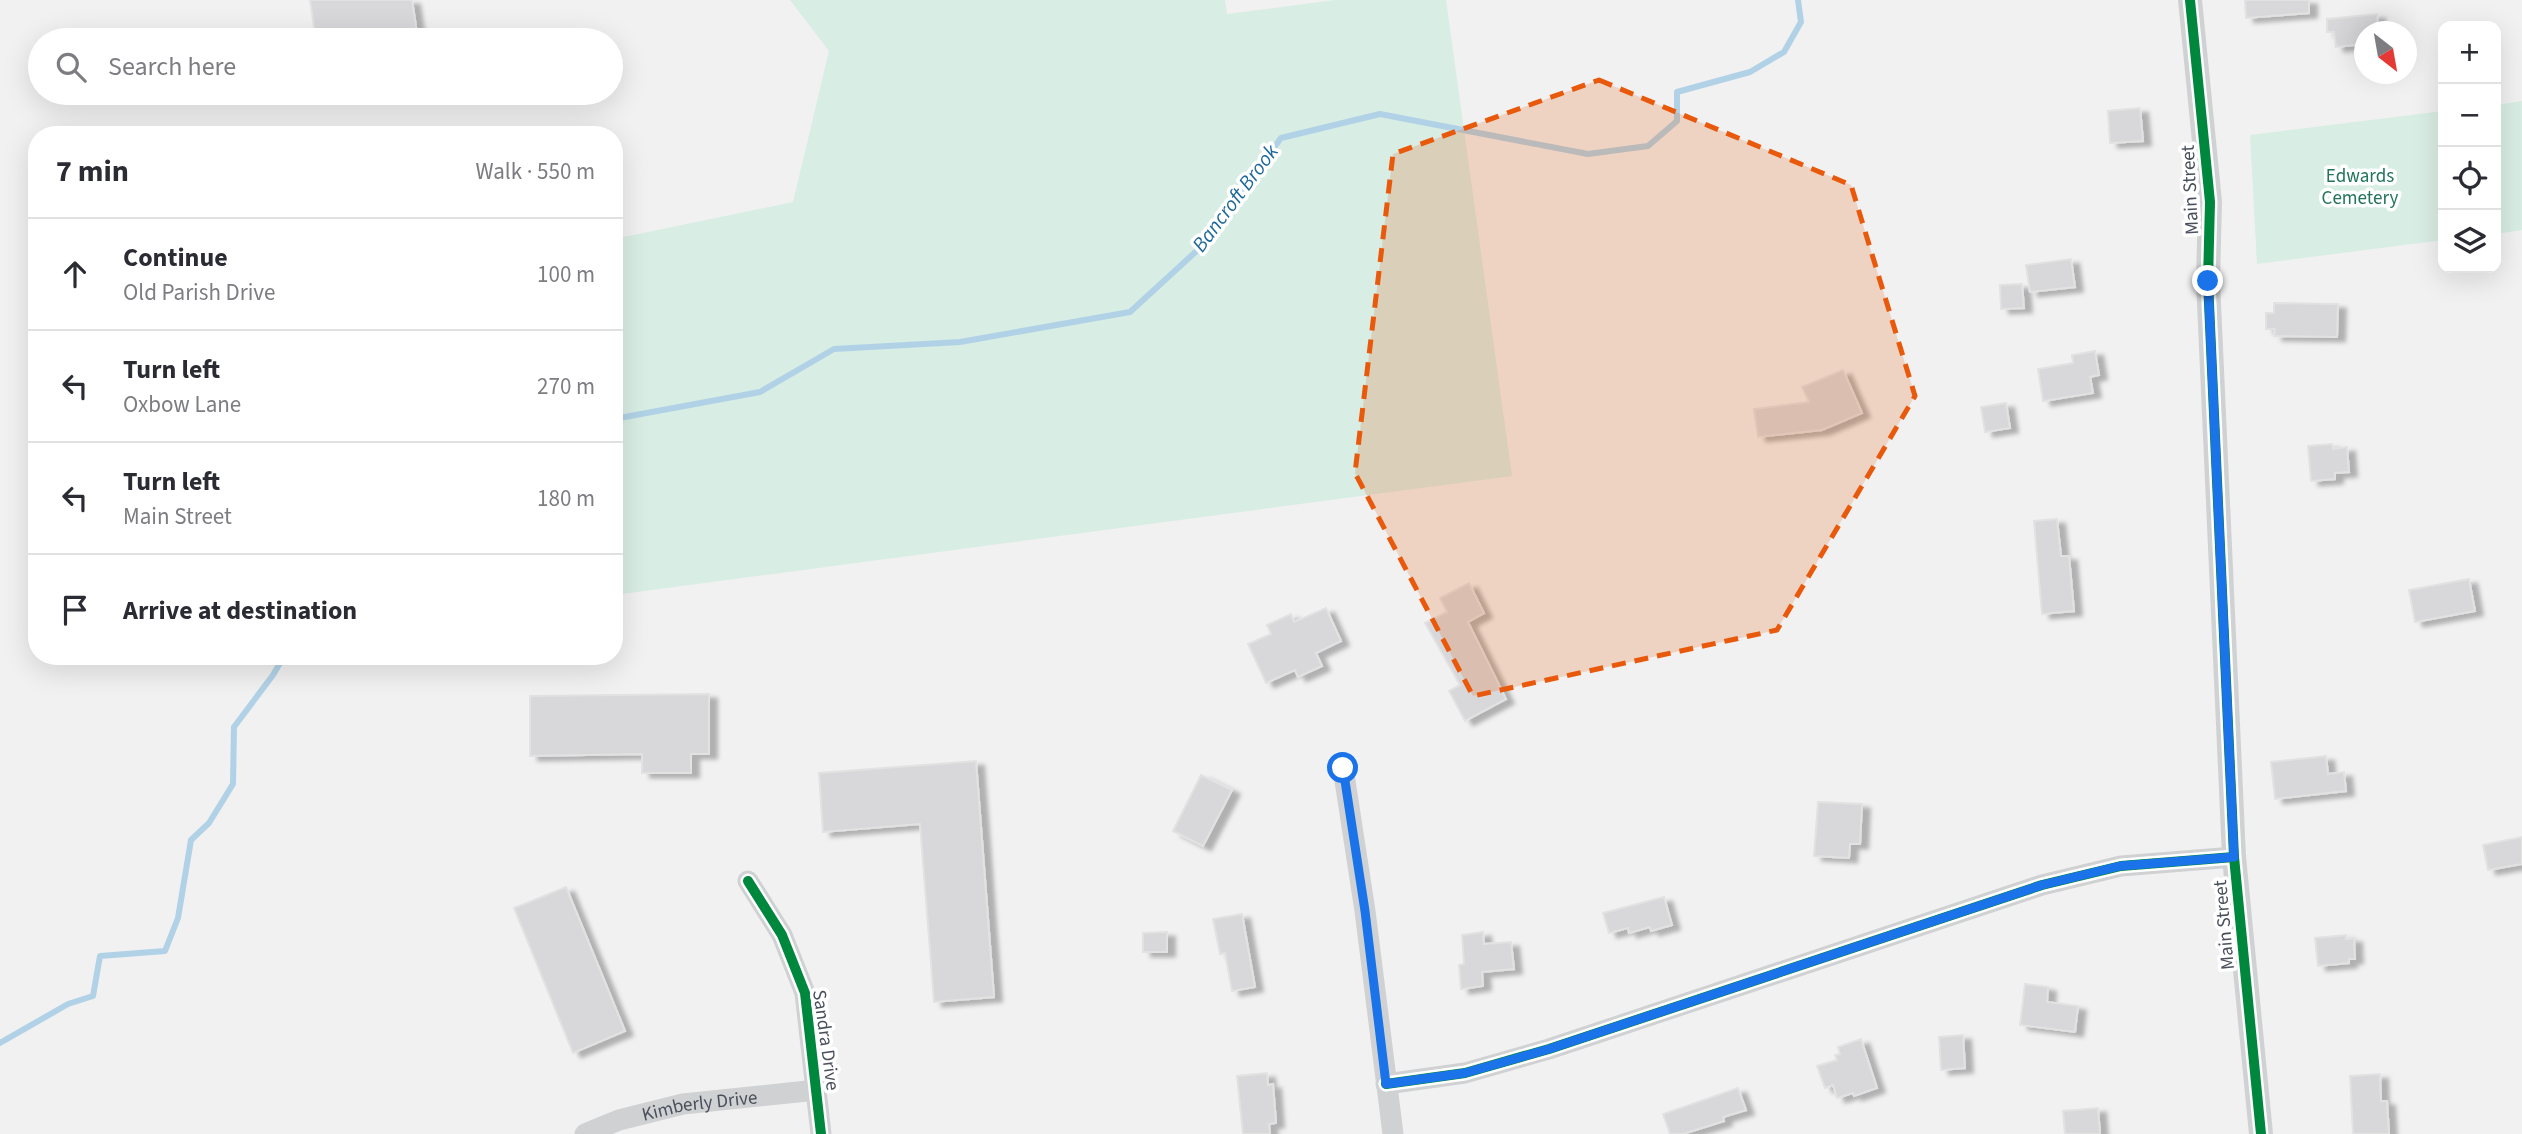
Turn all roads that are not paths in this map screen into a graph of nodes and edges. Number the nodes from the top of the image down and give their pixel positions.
1 (2190, 0) edge
2 (1343, 768) dead end
3 (2234, 857) junction
4 (748, 881) dead end
5 (1386, 1084) junction
6 (817, 1090) junction
7 (585, 1134) edge
8 (821, 1134) edge
9 (1392, 1134) edge
10 (2260, 1134) edge

1 - 3 street, Main Street
2 - 5 street
3 - 5 street
3 - 10 street, Main Street
4 - 6 street, Sandra Drive
5 - 9 street
6 - 7 street, Kimberly Drive
6 - 8 street, Sandra Drive

